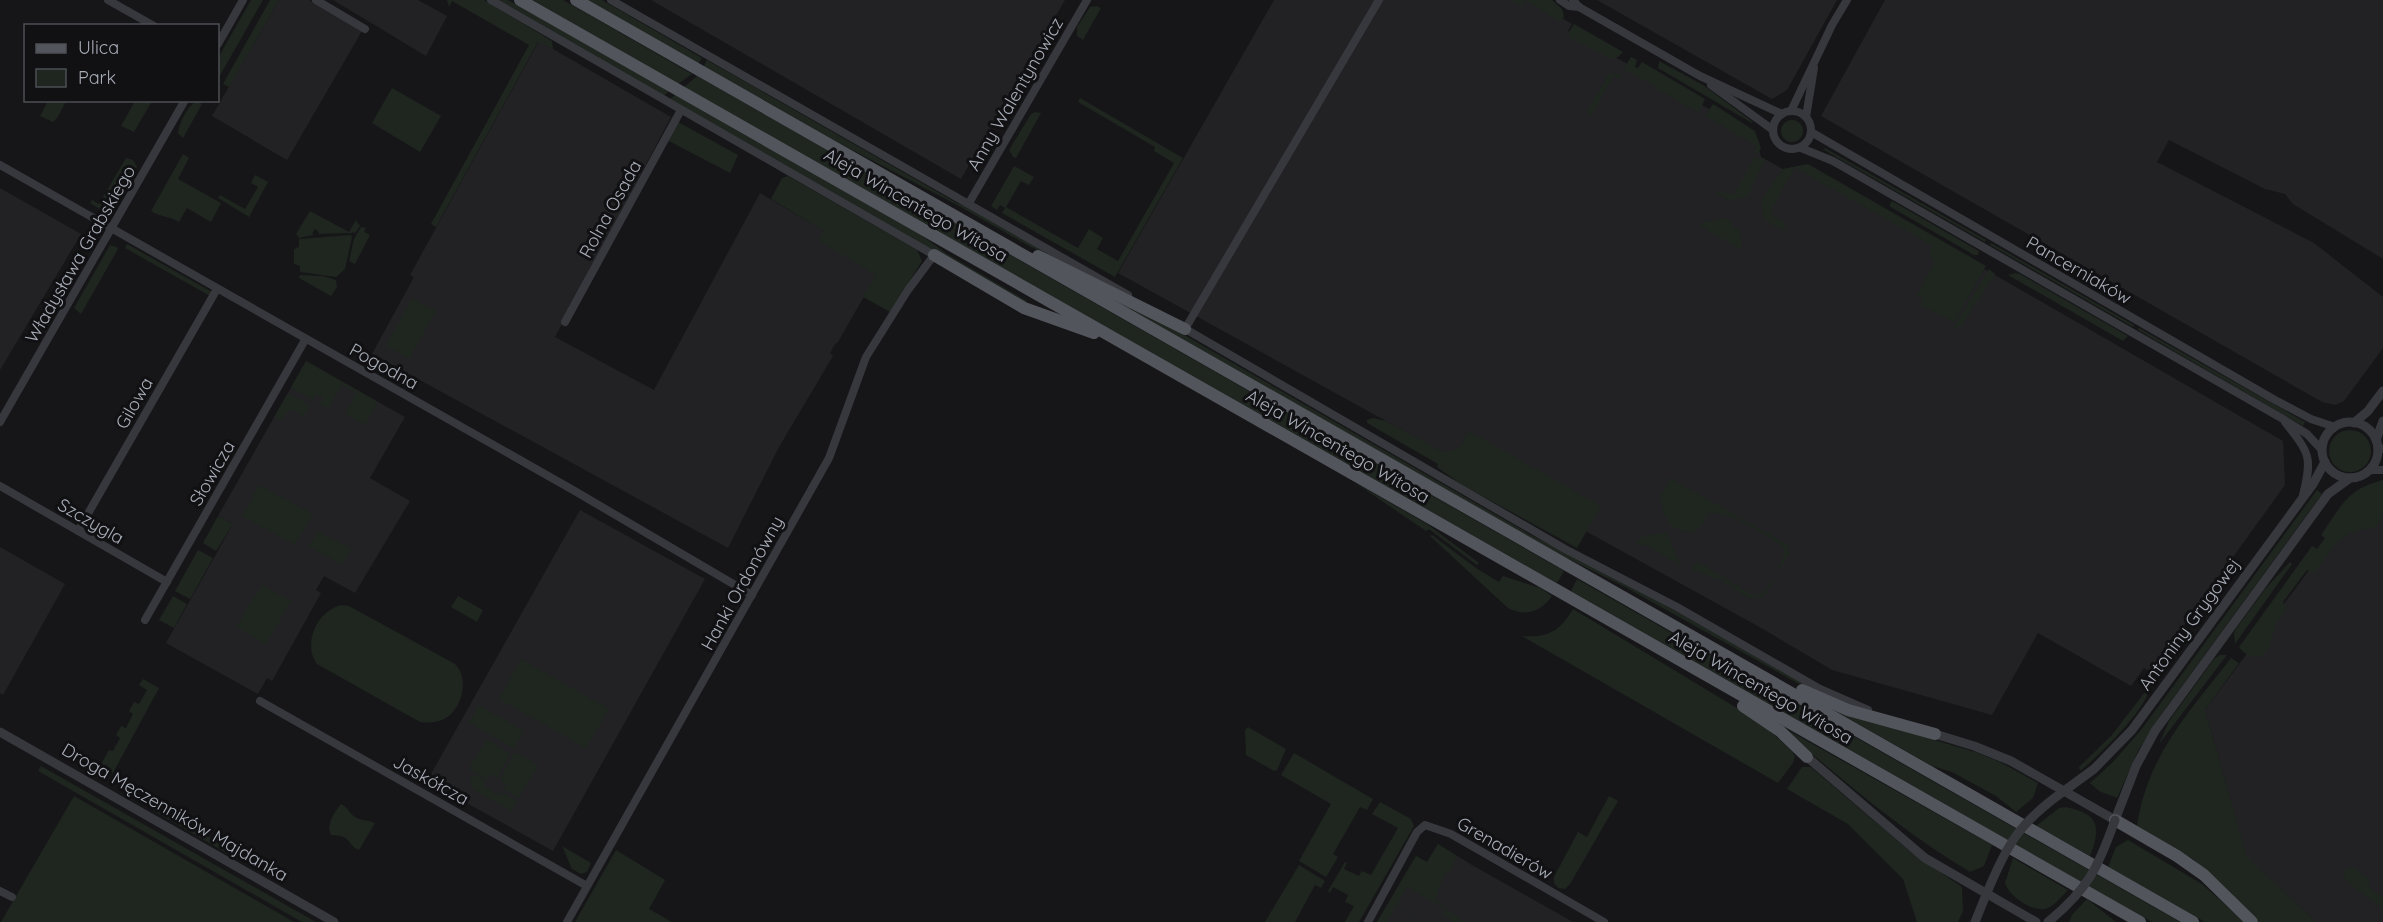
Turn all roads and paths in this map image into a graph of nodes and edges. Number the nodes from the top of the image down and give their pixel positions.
1 (108, 0) edge
2 (243, 0) edge
3 (316, 0) edge
4 (491, 0) edge
5 (520, 0) edge
6 (576, 0) edge
7 (611, 0) edge
8 (1087, 0) edge
9 (1379, 0) edge
10 (1560, 0) edge
11 (1573, 0) edge
12 (1847, 0) edge
13 (1579, 7) junction
14 (150, 24) edge
15 (365, 29) dead end
16 (219, 42) edge
17 (1816, 58) junction
18 (1700, 76) junction
19 (184, 102) edge
20 (681, 110) junction
21 (1791, 111) junction
22 (1782, 114) junction
23 (1806, 117) junction
24 (1773, 130) junction
25 (1811, 132) junction
26 (1801, 148) junction
27 (0, 165) edge
28 (969, 203) junction
29 (111, 229) junction
30 (1000, 242) junction
31 (934, 255) junction
32 (217, 289) junction
33 (565, 322) dead end
34 (1185, 329) junction
35 (305, 340) junction
36 (1121, 343) junction
37 (2383, 391) edge
38 (2283, 419) junction
39 (2383, 421) edge
40 (0, 422) edge
41 (2354, 423) junction
42 (2335, 427) junction
43 (1277, 433) junction
44 (2379, 445) edge
45 (2322, 450) junction
46 (2325, 462) junction
47 (2370, 470) junction
48 (2383, 470) edge
49 (2350, 478) junction
50 (1345, 481) dead end
51 (0, 486) edge
52 (2303, 498) junction
53 (78, 531) junction
54 (167, 582) junction
55 (752, 595) junction
56 (145, 620) dead end
57 (1684, 632) junction
58 (1665, 654) junction
59 (260, 700) dead end
60 (0, 732) edge
61 (1935, 734) junction
62 (1807, 757) joint
63 (2064, 791) junction
64 (2115, 820) junction
65 (587, 886) junction
66 (0, 891) edge
67 (1986, 895) junction
68 (12, 897) dead end
69 (334, 922) edge
70 (567, 922) edge
71 (1368, 922) edge
72 (1604, 922) edge
73 (1975, 922) edge
74 (2036, 922) edge
75 (2048, 922) edge
76 (2140, 922) edge
77 (2193, 922) edge
78 (2253, 922) edge

1 - 14 street
2 - 16 street
3 - 15 street
4 - 20 street, Aleja Wincentego Witosa
5 - 36 main road, Aleja Wincentego Witosa
6 - 30 main road, Aleja Wincentego Witosa
7 - 28 street, Aleja Wincentego Witosa
8 - 28 street, Anny Walentynowicz
9 - 34 street
10 - 13 street
11 - 13 street
12 - 17 street
13 - 18 street
17 - 21 street
17 - 23 street
18 - 22 street
18 - 24 street
19 - 29 street, Władysława Grabskiego
20 - 31 street, Aleja Wincentego Witosa
20 - 33 street, Rolna Osada
21 - 22 street
21 - 23 street
22 - 24 street
23 - 25 street
24 - 26 street
25 - 26 street
25 - 42 street, Pancerniaków
26 - 38 street, Pancerniaków
27 - 29 street, Pogodna
28 - 34 street, Aleja Wincentego Witosa
29 - 32 street, Pogodna
29 - 40 street, Władysława Grabskiego
30 - 34 main road
30 - 57 main road, Aleja Wincentego Witosa
31 - 36 main road
31 - 55 street, Hanki Ordonówny
32 - 35 street, Pogodna
32 - 53 street, Gilowa
34 - 61 street, Aleja Wincentego Witosa
35 - 54 street, Słowicza
35 - 55 street, Pogodna
36 - 43 main road, Aleja Wincentego Witosa
37 - 41 street
38 - 45 street, Pancerniaków
38 - 52 street, Pancerniaków
39 - 44 street
41 - 42 street
41 - 44 street
42 - 45 street
43 - 50 main road
43 - 58 main road, Aleja Wincentego Witosa
44 - 47 street
45 - 46 street
46 - 49 street
46 - 52 street, Antoniny Grygowej
47 - 48 street
47 - 49 street
49 - 64 street, Antoniny Grygowej
51 - 53 street, Szczygla
52 - 63 street, Antoniny Grygowej
53 - 54 street, Szczygla
54 - 56 street, Słowicza
55 - 65 street, Hanki Ordonówny
57 - 61 main road
57 - 77 main road, Aleja Wincentego Witosa
58 - 62 main road
58 - 76 main road, Aleja Wincentego Witosa
59 - 65 street, Jaskółcza
60 - 69 street, Droga Męczenników Majdanka
61 - 63 street, Aleja Wincentego Witosa
62 - 67 street, Aleja Wincentego Witosa
63 - 64 street, Aleja Wincentego Witosa
63 - 67 street, Antoniny Grygowej, bridge
64 - 75 street, Antoniny Grygowej, bridge
64 - 78 main road
65 - 70 street, Hanki Ordonówny
66 - 68 street
67 - 73 street, Antoniny Grygowej
67 - 74 street, Aleja Wincentego Witosa
71 - 72 street, Grenadierów

